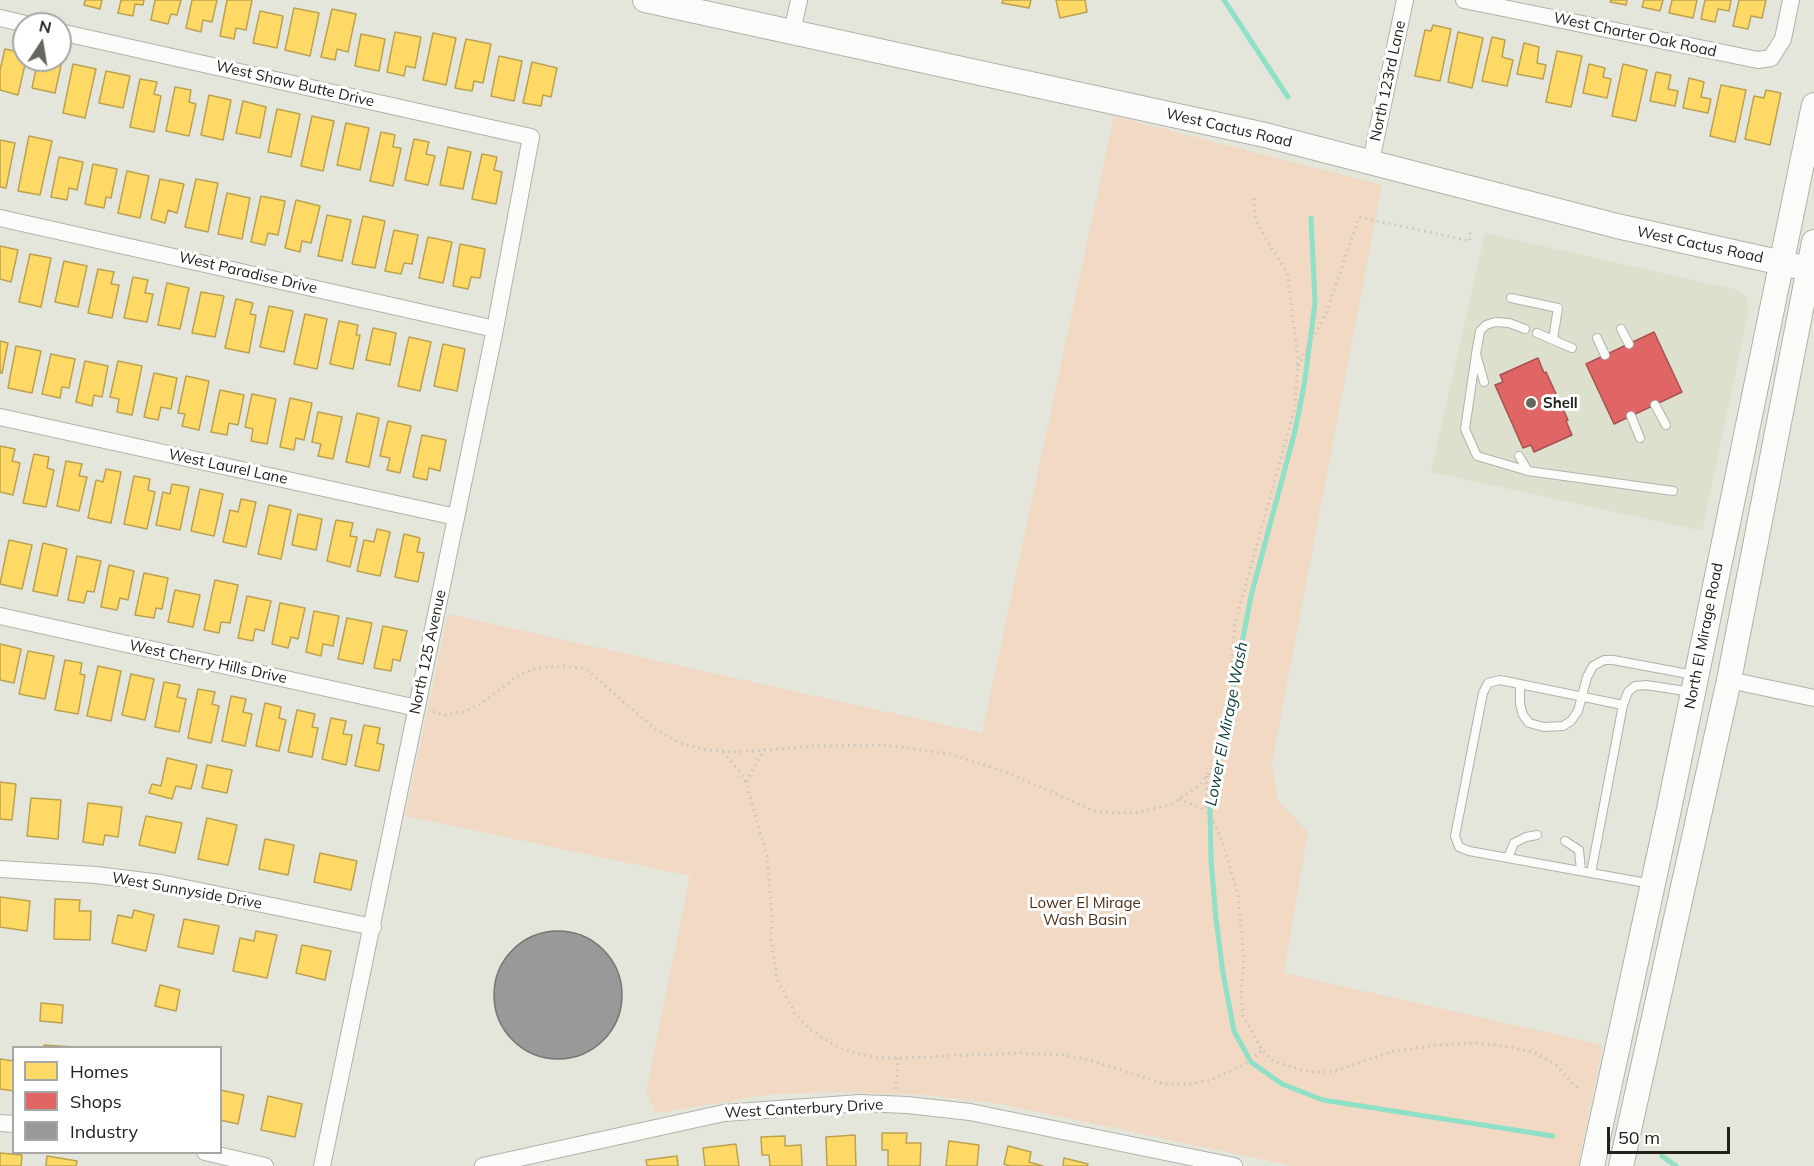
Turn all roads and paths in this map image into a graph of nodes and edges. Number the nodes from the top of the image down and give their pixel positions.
1 (645, 0) edge
2 (799, 0) edge
3 (1405, 0) edge
4 (1464, 0) edge
5 (1791, 0) edge
6 (792, 32) junction
7 (72, 35) edge
8 (1814, 105) edge
9 (531, 137) joint
10 (1371, 161) junction
11 (1254, 197) dead end
12 (0, 218) edge
13 (1470, 230) dead end
14 (1814, 242) edge
15 (1781, 262) junction
16 (1809, 268) junction
17 (1511, 298) dead end
18 (495, 329) junction
19 (1525, 329) dead end
20 (1622, 329) dead end
21 (1537, 333) dead end
22 (1597, 338) dead end
23 (1553, 339) junction
24 (1629, 344) dead end
25 (1572, 348) dead end
26 (1476, 354) junction
27 (1605, 355) dead end
28 (1298, 368) junction
29 (1484, 382) dead end
30 (1654, 405) dead end
31 (1631, 416) dead end
32 (0, 417) edge
33 (1666, 425) dead end
34 (1640, 438) dead end
35 (1519, 456) dead end
36 (1528, 471) junction
37 (1673, 491) dead end
38 (456, 517) junction
39 (0, 616) edge
40 (1729, 680) junction
41 (1520, 684) junction
42 (1694, 684) junction
43 (1582, 697) junction
44 (1814, 698) edge
45 (1623, 705) junction
46 (417, 708) junction
47 (765, 749) junction
48 (722, 751) junction
49 (1208, 774) junction
50 (746, 782) junction
51 (1179, 799) junction
52 (1206, 811) junction
53 (1537, 835) dead end
54 (1564, 841) dead end
55 (1508, 858) junction
56 (0, 869) edge
57 (1581, 871) junction
58 (1591, 873) junction
59 (1653, 884) junction
60 (373, 927) junction
61 (1262, 1050) junction
62 (898, 1058) junction
63 (1582, 1089) dead end
64 (895, 1105) junction
65 (214, 1154) edge
66 (493, 1165) edge
67 (266, 1166) edge
68 (322, 1166) edge
69 (1234, 1166) edge
70 (1592, 1166) edge
71 (1621, 1166) edge

1 - 6 main road, West Cactus Road
2 - 6 street
3 - 10 street, North 123rd Lane
4 - 5 street, West Charter Oak Road
6 - 10 main road, West Cactus Road
7 - 9 street, West Shaw Butte Drive
8 - 15 main road, North El Mirage Road
9 - 18 street, North 125 Avenue
10 - 15 main road, West Cactus Road
11 - 28 path
12 - 18 street, West Paradise Drive
13 - 28 path
14 - 16 main road
15 - 16 main road, West Cactus Road
15 - 42 main road, North El Mirage Road
16 - 40 main road
17 - 23 lane
18 - 38 street, North 125 Avenue
19 - 26 lane
20 - 24 lane
21 - 23 lane
22 - 27 lane
23 - 25 lane
26 - 29 lane
26 - 36 lane
28 - 49 path
30 - 33 lane
31 - 34 lane
32 - 38 street, West Laurel Lane
35 - 36 lane
36 - 37 lane
38 - 46 street, North 125 Avenue
39 - 46 street, West Cherry Hills Drive
40 - 44 street
40 - 71 main road
41 - 43 lane
41 - 43 lane
41 - 55 lane
42 - 43 lane
42 - 45 lane
42 - 59 main road, North El Mirage Road
43 - 45 lane
45 - 58 lane
46 - 48 path
46 - 60 street, North 125 Avenue
47 - 48 path
47 - 50 path
47 - 51 path
48 - 50 path
49 - 51 path
49 - 52 path
50 - 62 path
51 - 52 path
52 - 61 path
53 - 55 lane
54 - 57 lane
55 - 57 lane
56 - 60 street, West Sunnyside Drive
57 - 58 lane
58 - 59 lane
59 - 70 main road, North El Mirage Road
60 - 68 street, North 125 Avenue
61 - 62 path
61 - 63 path
62 - 64 path
64 - 66 street, West Canterbury Drive
64 - 69 street, West Canterbury Drive
65 - 67 street

